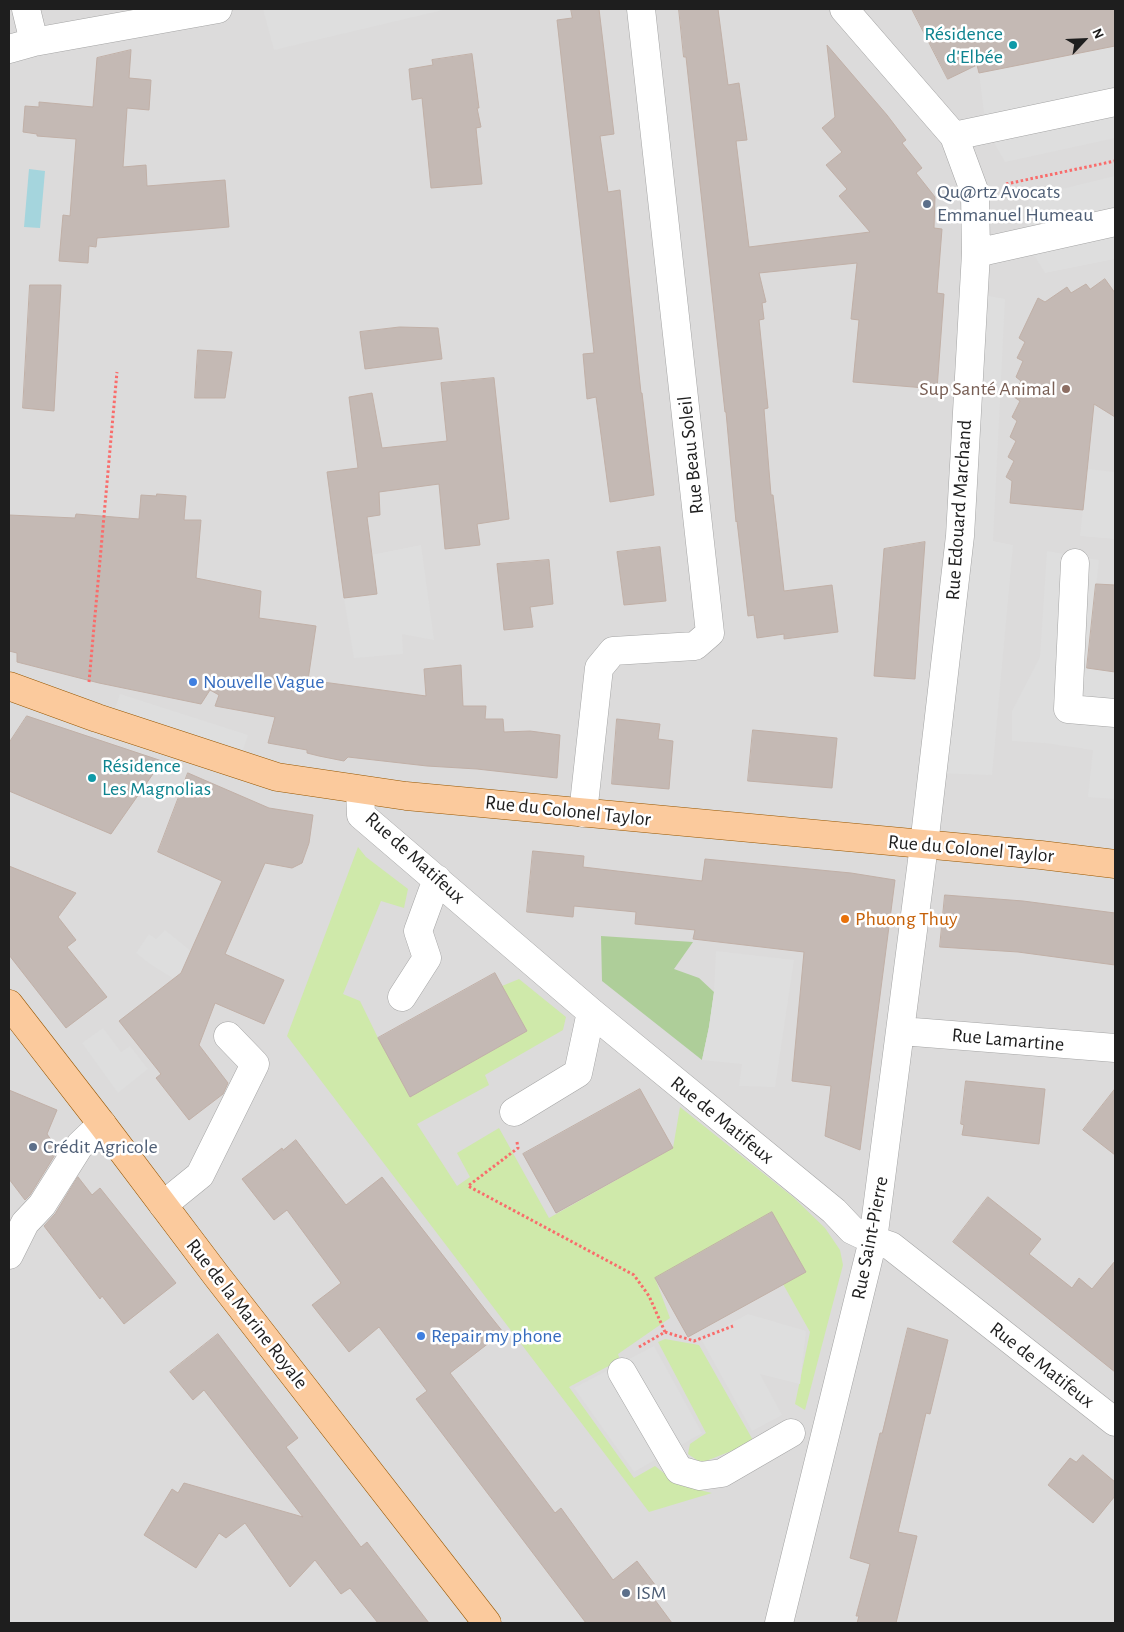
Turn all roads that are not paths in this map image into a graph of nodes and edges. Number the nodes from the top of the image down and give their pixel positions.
1 (26, 9) edge
2 (218, 9) edge
3 (641, 9) edge
4 (844, 9) edge
5 (21, 45) edge
6 (1115, 102) edge
7 (954, 136) junction
8 (1115, 222) edge
9 (976, 252) junction
10 (1075, 563) dead end
11 (9, 686) edge
12 (1115, 713) edge
13 (360, 790) junction
14 (582, 813) junction
15 (924, 845) junction
16 (1115, 864) edge
17 (438, 879) junction
18 (402, 997) dead end
19 (9, 1004) edge
20 (591, 1012) junction
21 (901, 1031) junction
22 (228, 1036) dead end
23 (1115, 1048) edge
24 (514, 1112) road end
25 (102, 1124) junction
26 (164, 1205) junction
27 (873, 1240) junction
28 (9, 1255) edge
29 (622, 1372) road end
30 (1115, 1422) edge
31 (792, 1433) dead end
32 (487, 1623) edge
33 (779, 1623) edge

1 - 5 street
2 - 5 street
3 - 14 street, Rue Beau Soleil
4 - 7 street, Rue Edouard Marchand
6 - 7 street
7 - 9 street, Rue Edouard Marchand
8 - 9 street
9 - 15 street, Rue Edouard Marchand
10 - 12 street
11 - 13 main road, Rue du Colonel Taylor
13 - 14 main road, Rue du Colonel Taylor
13 - 17 street, Rue de Matifeux
14 - 15 main road, Rue du Colonel Taylor
15 - 16 main road, Rue du Colonel Taylor
15 - 21 street, Rue Saint-Pierre
17 - 18 street
17 - 20 street, Rue de Matifeux
19 - 25 main road, Rue de la Marine Royale
20 - 24 street
20 - 27 street, Rue de Matifeux
21 - 23 street, Rue Lamartine
21 - 27 street, Rue Saint-Pierre
22 - 26 street
25 - 26 main road, Rue de la Marine Royale
25 - 28 street
26 - 32 main road, Rue de la Marine Royale
27 - 30 street, Rue de Matifeux
27 - 33 street, Rue Saint-Pierre
29 - 31 street

